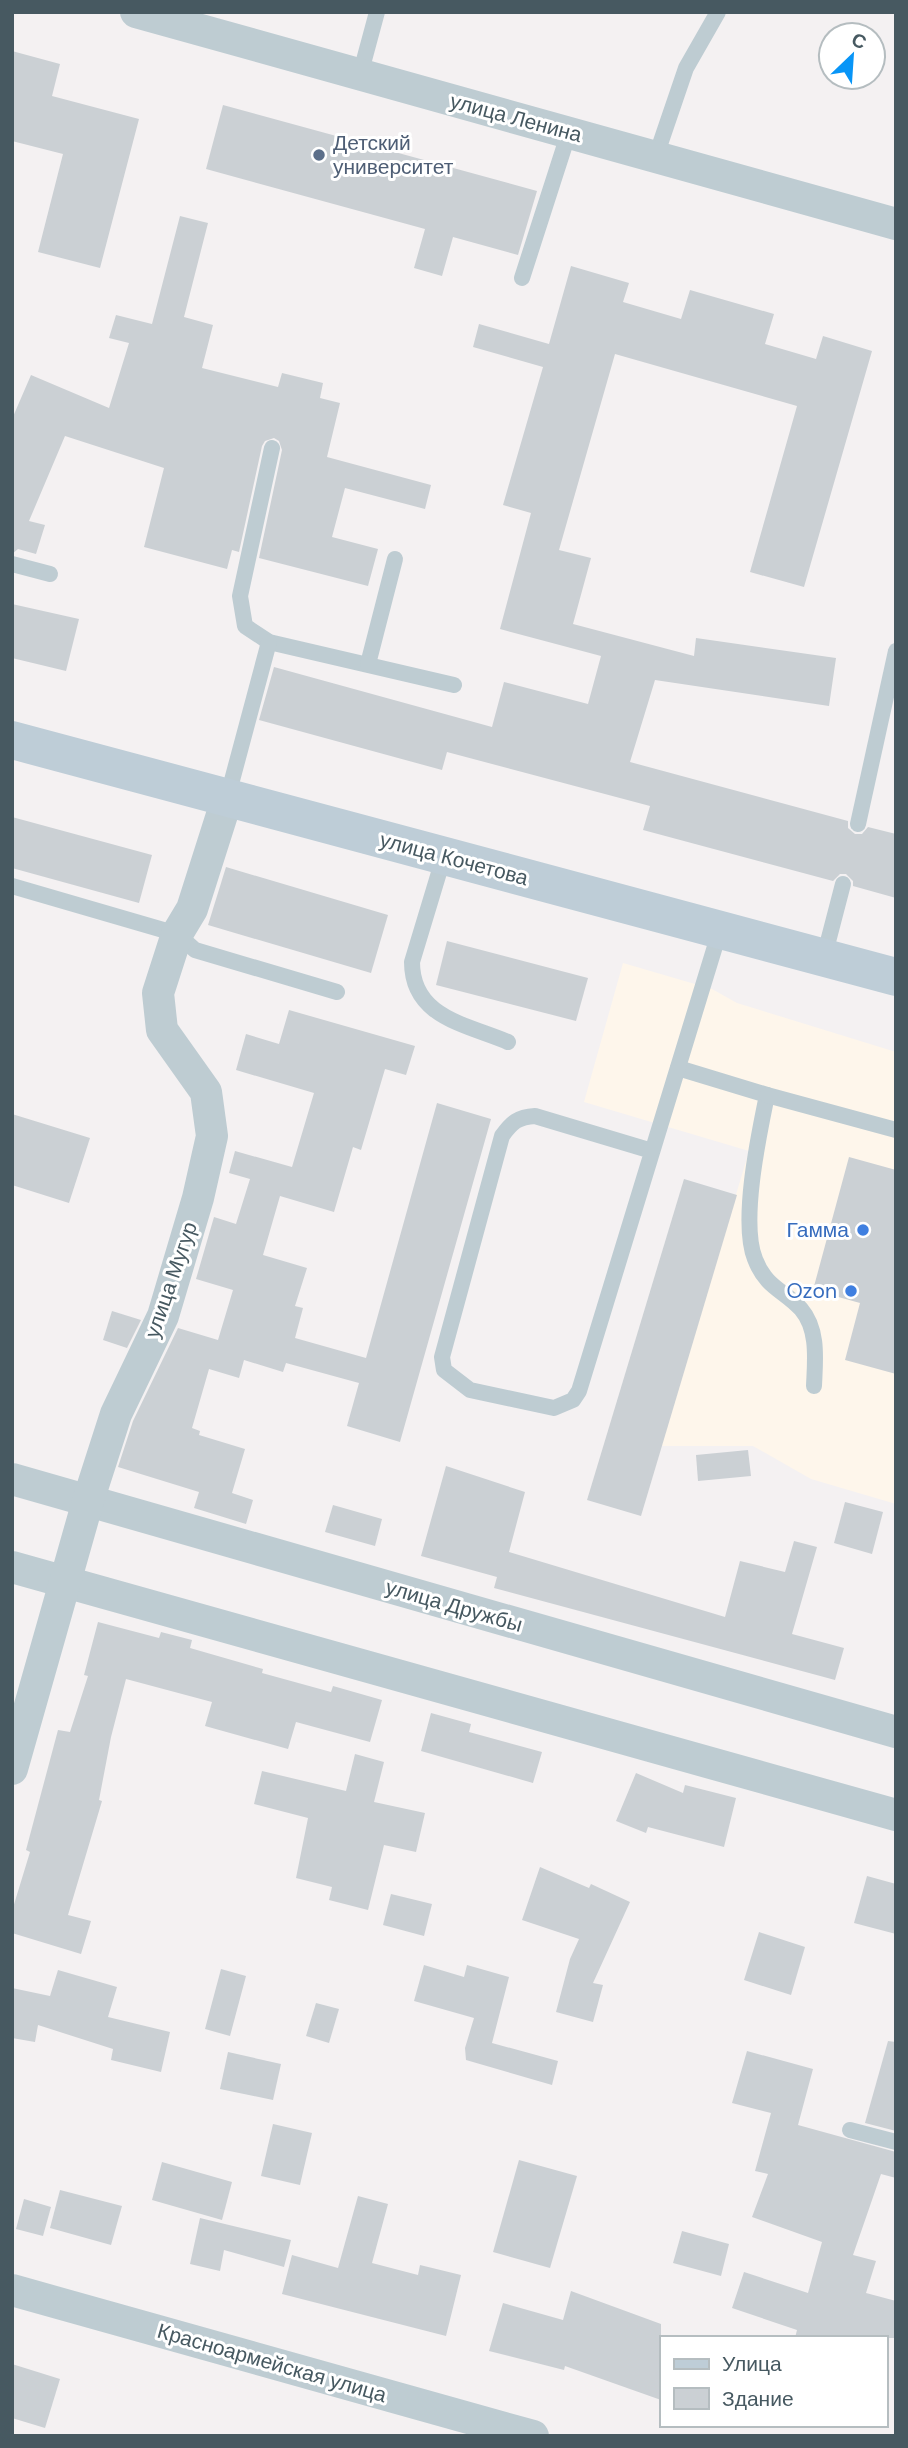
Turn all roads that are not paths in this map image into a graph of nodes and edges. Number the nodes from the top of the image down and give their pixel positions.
1 (136, 12) edge
2 (377, 12) edge
3 (718, 12) edge
4 (360, 75) junction
5 (569, 132) junction
6 (656, 156) junction
7 (896, 224) edge
8 (522, 278) dead end
9 (272, 448) dead end
10 (395, 559) dead end
11 (12, 564) edge
12 (50, 575) dead end
13 (269, 642) junction
14 (896, 651) edge
15 (368, 664) junction
16 (454, 685) dead end
17 (12, 740) edge
18 (228, 799) junction
19 (859, 824) dead end
20 (444, 856) junction
21 (843, 884) dead end
22 (12, 886) edge
23 (720, 930) junction
24 (177, 934) junction
25 (824, 957) junction
26 (896, 977) edge
27 (337, 992) dead end
28 (508, 1042) dead end
29 (678, 1068) junction
30 (767, 1095) junction
31 (896, 1130) edge
32 (652, 1151) junction
33 (814, 1386) dead end
34 (12, 1479) edge
35 (88, 1501) junction
36 (12, 1567) edge
37 (65, 1582) junction
38 (896, 1732) edge
39 (12, 1769) edge
40 (896, 1815) edge
41 (850, 2130) dead end
42 (896, 2142) edge
43 (12, 2290) edge
44 (533, 2436) edge

1 - 4 street, улица Ленина
2 - 4 lane
3 - 6 lane
4 - 5 street, улица Ленина
5 - 6 street, улица Ленина
5 - 8 lane
6 - 7 street, улица Ленина
9 - 13 lane
10 - 15 lane
11 - 12 lane
13 - 15 lane
13 - 18 lane
14 - 19 lane
15 - 16 lane
17 - 18 main road, улица Кочетова
18 - 20 main road, улица Кочетова
18 - 24 street, улица Мугур
20 - 23 main road, улица Кочетова
20 - 28 lane
21 - 25 lane
22 - 24 lane
23 - 25 main road, улица Кочетова
23 - 29 lane
24 - 27 lane
24 - 35 street, улица Мугур
25 - 26 main road, улица Кочетова
29 - 30 lane
29 - 32 lane
30 - 31 lane
30 - 33 lane
32 - 32 lane
34 - 35 street, улица Дружбы
35 - 37 street, улица Мугур
35 - 38 street, улица Дружбы
36 - 37 street
37 - 39 street, улица Мугур
37 - 40 street
41 - 42 lane
43 - 44 street, Красноармейская улица

